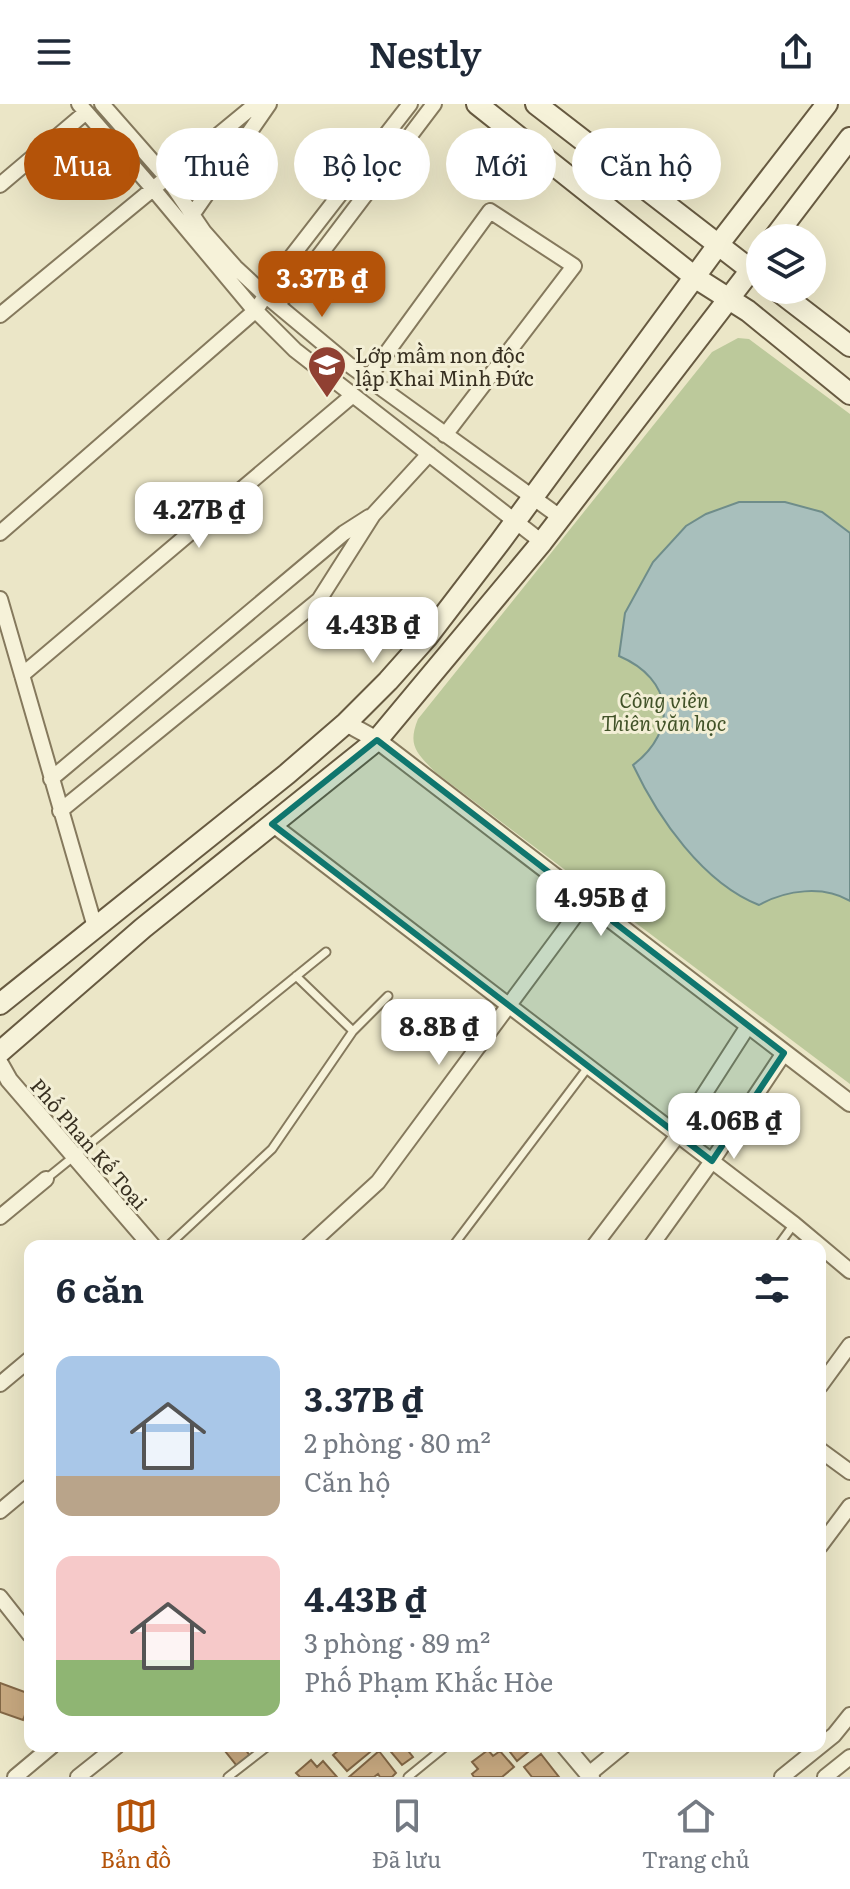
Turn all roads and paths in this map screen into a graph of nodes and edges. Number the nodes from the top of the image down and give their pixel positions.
1 (102, 104) edge
2 (256, 104) edge
3 (269, 104) edge
4 (410, 104) edge
5 (434, 104) edge
6 (477, 104) edge
7 (536, 104) edge
8 (827, 104) edge
9 (82, 109) edge
10 (228, 128) edge
11 (850, 138) edge
12 (156, 165) edge
13 (0, 185) edge
14 (154, 190) junction
15 (182, 200) edge
16 (192, 215) junction
17 (785, 224) edge
18 (718, 245) junction
19 (746, 262) edge
20 (696, 278) junction
21 (746, 282) edge
22 (264, 294) junction
23 (730, 300) junction
24 (277, 304) junction
25 (795, 304) edge
26 (256, 310) junction
27 (0, 315) edge
28 (850, 346) edge
29 (369, 377) junction
30 (850, 394) edge
31 (353, 395) junction
32 (445, 435) junction
33 (429, 454) junction
34 (532, 497) junction
35 (373, 515) junction
36 (560, 517) junction
37 (516, 520) junction
38 (0, 533) edge
39 (542, 542) junction
40 (0, 599) edge
41 (22, 675) junction
42 (346, 723) junction
43 (377, 740) junction
44 (51, 779) junction
45 (60, 811) junction
46 (272, 824) junction
47 (586, 901) junction
48 (95, 927) junction
49 (326, 952) dead end
50 (296, 976) junction
51 (388, 996) dead end
52 (0, 1004) edge
53 (509, 1005) junction
54 (748, 1026) junction
55 (353, 1031) junction
56 (0, 1052) edge
57 (784, 1053) junction
58 (0, 1064) edge
59 (589, 1066) junction
60 (850, 1103) edge
61 (678, 1135) junction
62 (73, 1155) junction
63 (712, 1161) junction
64 (46, 1179) joint
65 (0, 1217) edge
66 (794, 1224) junction
67 (147, 1240) edge
68 (174, 1240) edge
69 (315, 1240) edge
70 (458, 1240) edge
71 (599, 1240) edge
72 (655, 1240) edge
73 (782, 1240) edge
74 (813, 1240) edge
75 (826, 1251) edge
76 (850, 1271) edge
77 (850, 1345) edge
78 (24, 1364) edge
79 (826, 1378) edge
80 (0, 1384) edge
81 (826, 1454) edge
82 (850, 1472) edge
83 (24, 1491) edge
84 (850, 1506) edge
85 (0, 1511) edge
86 (826, 1538) edge
87 (0, 1597) edge
88 (24, 1627) edge
89 (850, 1715) edge
90 (826, 1741) edge
91 (45, 1752) edge
92 (109, 1752) edge
93 (260, 1752) edge
94 (439, 1752) edge
95 (570, 1752) edge
96 (616, 1752) edge
97 (813, 1752) edge
98 (850, 1757) edge
99 (589, 1776) edge
100 (15, 1777) edge
101 (78, 1777) edge
102 (228, 1777) edge
103 (408, 1777) edge
104 (782, 1777) edge
105 (825, 1777) edge

1 - 12 street
2 - 10 street
3 - 16 street
4 - 22 street
5 - 24 street
6 - 20 main road
7 - 18 main road
8 - 18 main road
9 - 13 street
9 - 14 street
11 - 17 main road
14 - 26 street
14 - 27 street
15 - 16 street
16 - 22 street
18 - 19 main road
18 - 20 main road
20 - 23 main road
20 - 34 main road
21 - 23 main road
22 - 24 street
22 - 26 street
23 - 30 main road
23 - 36 main road
24 - 26 lane
24 - 29 street
25 - 28 main road
26 - 31 street
26 - 38 street
29 - 32 street
29 - 32 street
31 - 33 street
31 - 41 street
32 - 34 street
33 - 35 street
33 - 37 street
34 - 36 street
34 - 37 main road
35 - 44 street
35 - 45 street
36 - 39 main road
37 - 39 street
37 - 42 main road
39 - 43 main road
40 - 41 street
41 - 44 street
42 - 43 street
42 - 48 main road
43 - 46 main road
43 - 47 street
44 - 45 street
45 - 48 street
46 - 53 street
46 - 56 main road
47 - 53 street
47 - 54 street
48 - 52 main road
49 - 50 lane
50 - 55 lane
50 - 62 lane
51 - 55 lane
53 - 59 street
53 - 69 street
54 - 57 street
54 - 61 street
55 - 68 lane
57 - 60 street
57 - 63 street
58 - 62 street, Phố Phan Kế Toại
59 - 61 street
59 - 70 lane
61 - 63 street
61 - 71 street
62 - 64 lane
62 - 67 street, Phố Phan Kế Toại
63 - 66 street
63 - 72 street
64 - 65 street
66 - 73 lane
66 - 74 street
75 - 76 street
77 - 79 street
78 - 80 street
81 - 82 street
83 - 85 street
84 - 86 street
87 - 88 street
89 - 90 street
91 - 100 street
92 - 101 street
93 - 102 lane
94 - 103 lane
95 - 99 street
96 - 99 street
97 - 104 street
98 - 105 street

